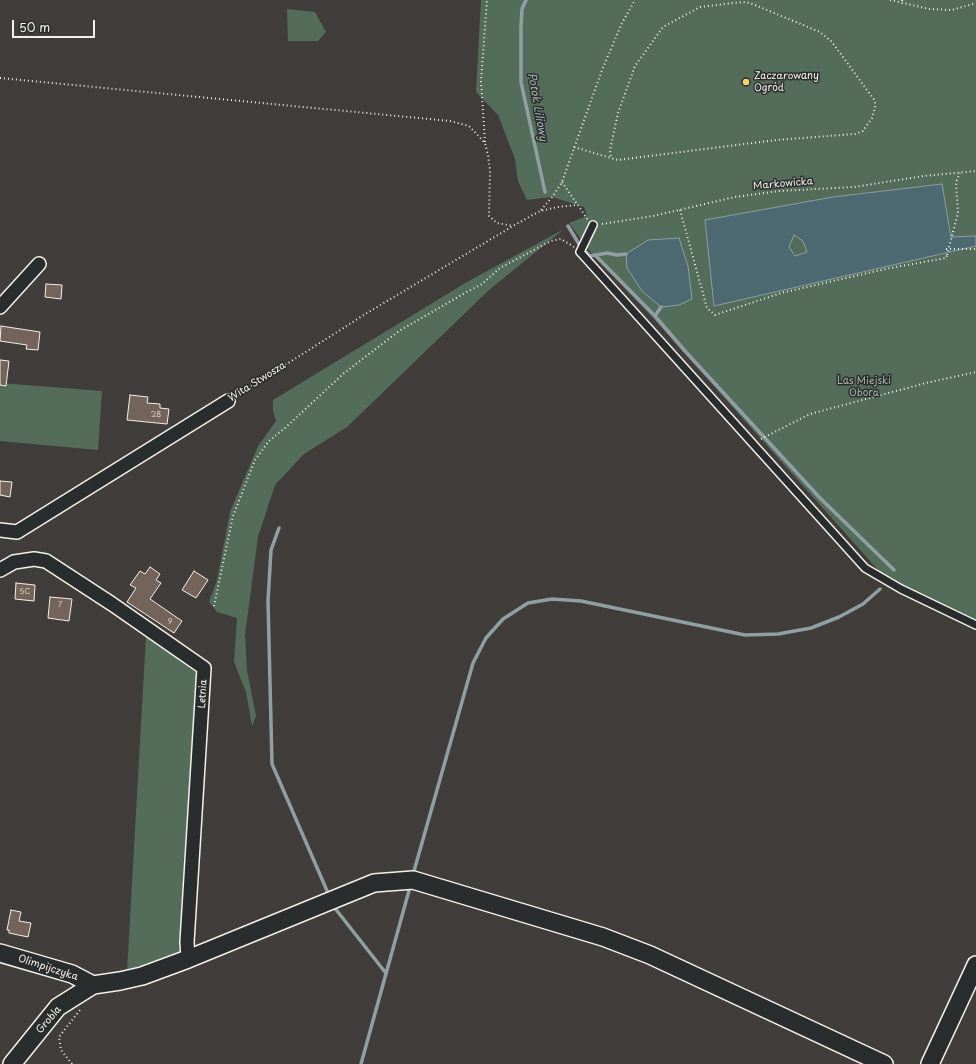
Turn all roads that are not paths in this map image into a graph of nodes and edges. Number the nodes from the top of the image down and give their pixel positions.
1 (593, 225) road end
2 (39, 264) dead end
3 (0, 307) edge
4 (228, 401) road end
5 (0, 530) edge
6 (0, 570) edge
7 (976, 625) edge
8 (0, 953) edge
9 (188, 959) junction
10 (976, 965) edge
11 (93, 985) junction
12 (12, 1064) edge
13 (884, 1064) edge
14 (930, 1064) edge

1 - 7 lane
2 - 3 street
4 - 5 street, Wita Stwosza
6 - 9 street, Letnia
8 - 11 street, Olimpijczyka
9 - 11 street
9 - 13 street
10 - 14 street
11 - 12 street, Grobla

